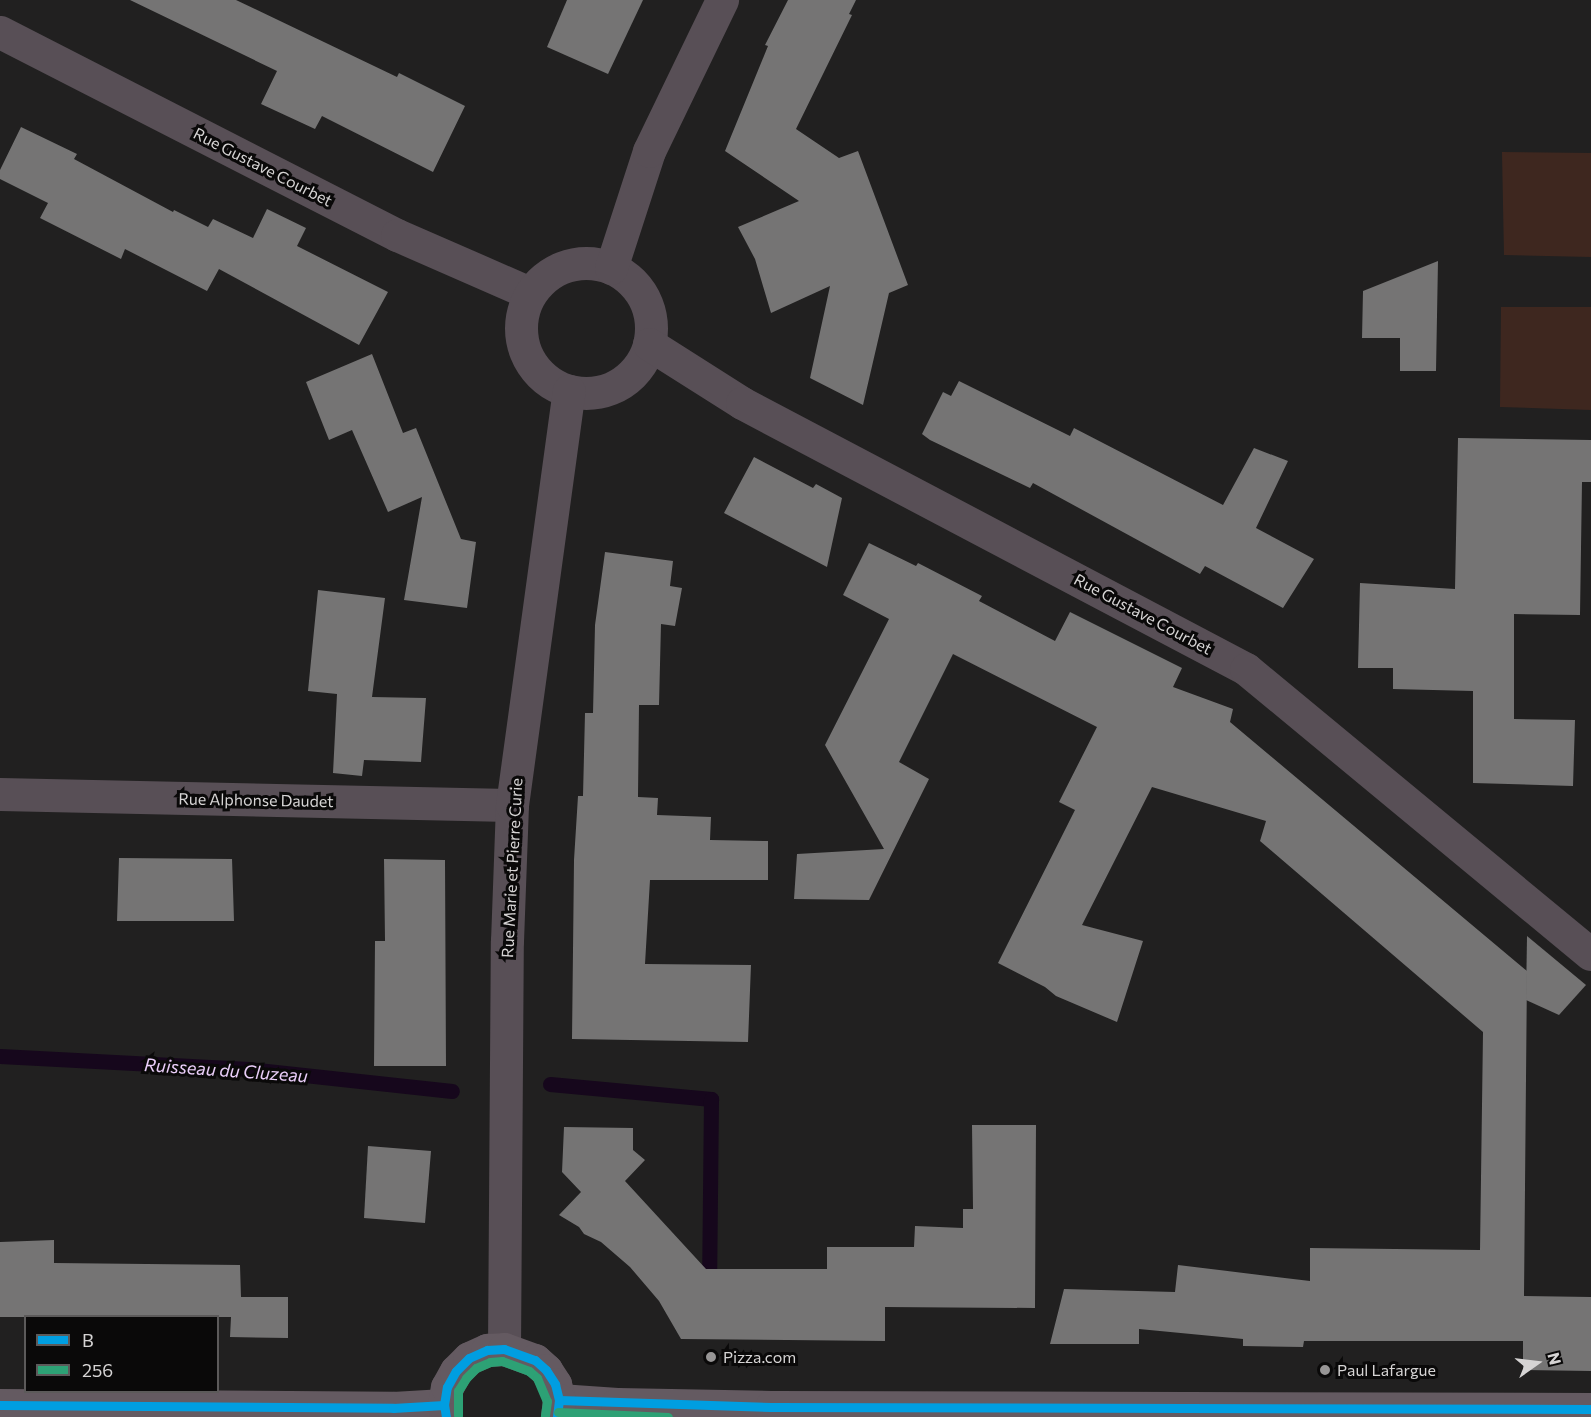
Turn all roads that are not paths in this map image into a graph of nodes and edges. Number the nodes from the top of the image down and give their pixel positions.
1 (722, 0) edge
2 (0, 32) edge
3 (611, 268) junction
4 (530, 293) junction
5 (649, 344) junction
6 (569, 391) junction
7 (0, 794) edge
8 (512, 805) junction
9 (1591, 954) edge
10 (504, 1349) junction
11 (0, 1404) edge
12 (558, 1408) edge
13 (1591, 1409) edge
14 (445, 1411) edge
15 (1448, 1412) edge

1 - 3 street
2 - 4 street, Rue Gustave Courbet
3 - 4 street
3 - 5 street
4 - 6 street
5 - 6 street
5 - 9 street, Rue Gustave Courbet
6 - 8 street, Rue Marie et Pierre Curie
7 - 8 street, Rue Alphonse Daudet
8 - 10 street, Rue Marie et Pierre Curie
10 - 12 main road
10 - 14 main road
11 - 14 main road
12 - 15 main road
13 - 15 main road

